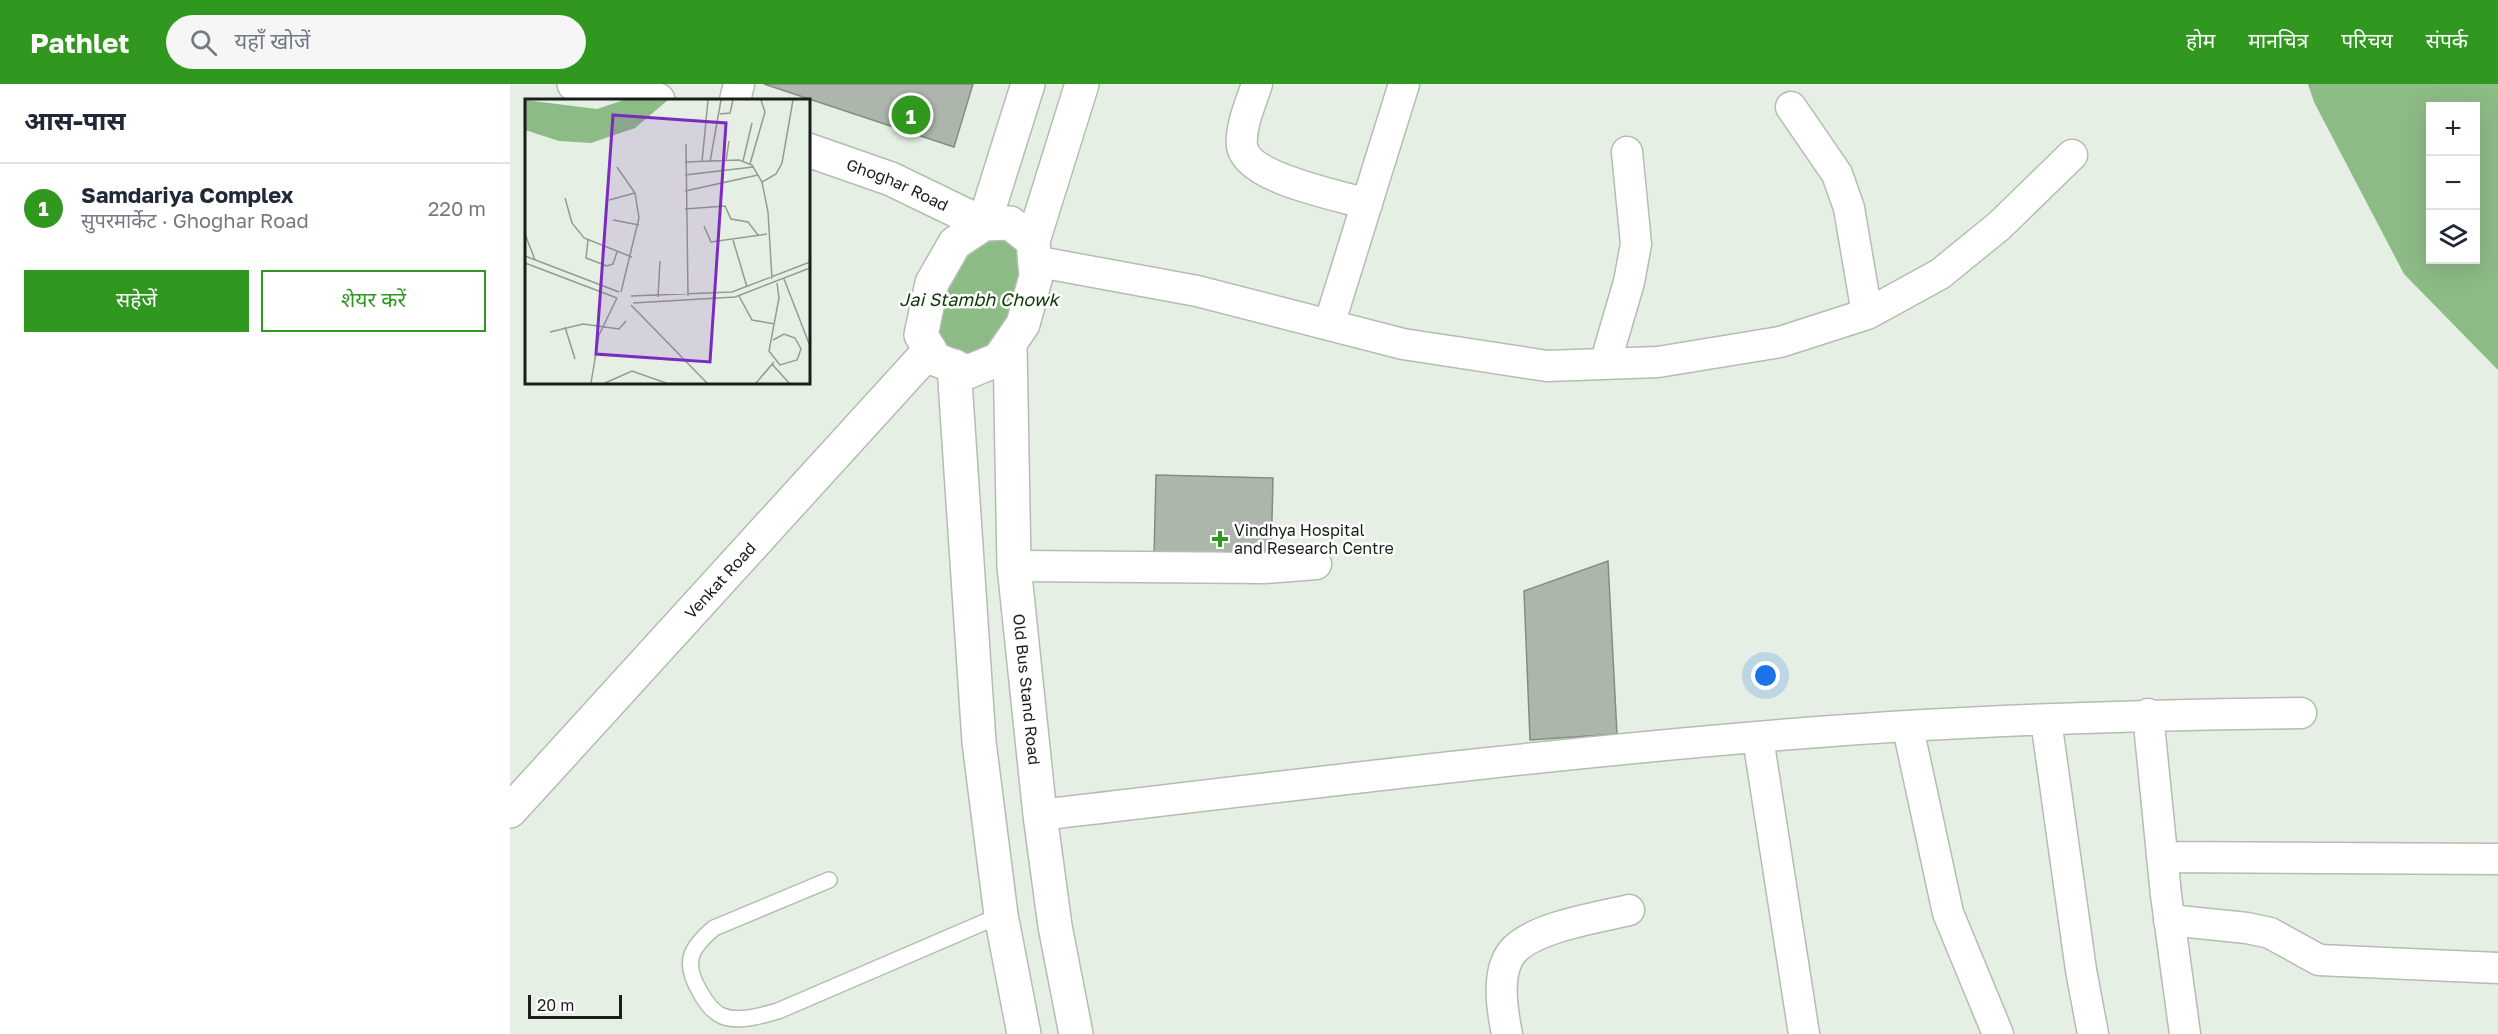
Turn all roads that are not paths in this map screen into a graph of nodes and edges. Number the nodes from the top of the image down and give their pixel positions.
1 (574, 84) edge
2 (739, 84) edge
3 (1028, 84) edge
4 (1082, 84) edge
5 (1257, 84) edge
6 (1404, 84) edge
7 (653, 99) edge
8 (735, 99) edge
9 (1791, 107) dead end
10 (810, 151) edge
11 (1627, 152) dead end
12 (2072, 155) dead end
13 (1367, 204) junction
14 (984, 224) junction
15 (1034, 251) junction
16 (1867, 314) junction
17 (1329, 325) junction
18 (1010, 344) junction
19 (942, 358) junction
20 (1605, 364) junction
21 (1316, 564) dead end
22 (1014, 566) junction
23 (2301, 713) dead end
24 (2148, 714) junction
25 (2046, 720) junction
26 (1908, 728) junction
27 (1758, 738) junction
28 (510, 811) edge
29 (1040, 815) junction
30 (2162, 857) junction
31 (2498, 859) edge
32 (829, 880) dead end
33 (1629, 910) dead end
34 (1001, 915) junction
35 (2169, 920) junction
36 (2498, 968) edge
37 (1024, 1034) edge
38 (1076, 1034) edge
39 (1507, 1034) edge
40 (1804, 1034) edge
41 (1998, 1034) edge
42 (2093, 1034) edge
43 (2185, 1034) edge

1 - 7 main road
2 - 8 street
3 - 14 main road
4 - 15 main road
5 - 13 street
6 - 13 street
9 - 16 street
10 - 14 main road, Ghoghar Road
11 - 20 street
12 - 16 street
13 - 17 street
14 - 15 main road
14 - 19 main road
15 - 17 street
15 - 18 main road
16 - 20 street
17 - 20 street
18 - 19 main road
18 - 22 main road, Old Bus Stand Road
19 - 28 main road, Venkat Road
19 - 34 main road
21 - 22 street
22 - 29 main road, Old Bus Stand Road
23 - 24 street
24 - 25 street
24 - 30 street
25 - 26 street
25 - 42 street
26 - 27 street
26 - 41 street
27 - 29 street
27 - 40 street
29 - 38 main road, Old Bus Stand Road
30 - 31 street
30 - 35 street
32 - 34 lane
33 - 39 street
34 - 37 main road
35 - 36 street
35 - 43 street

